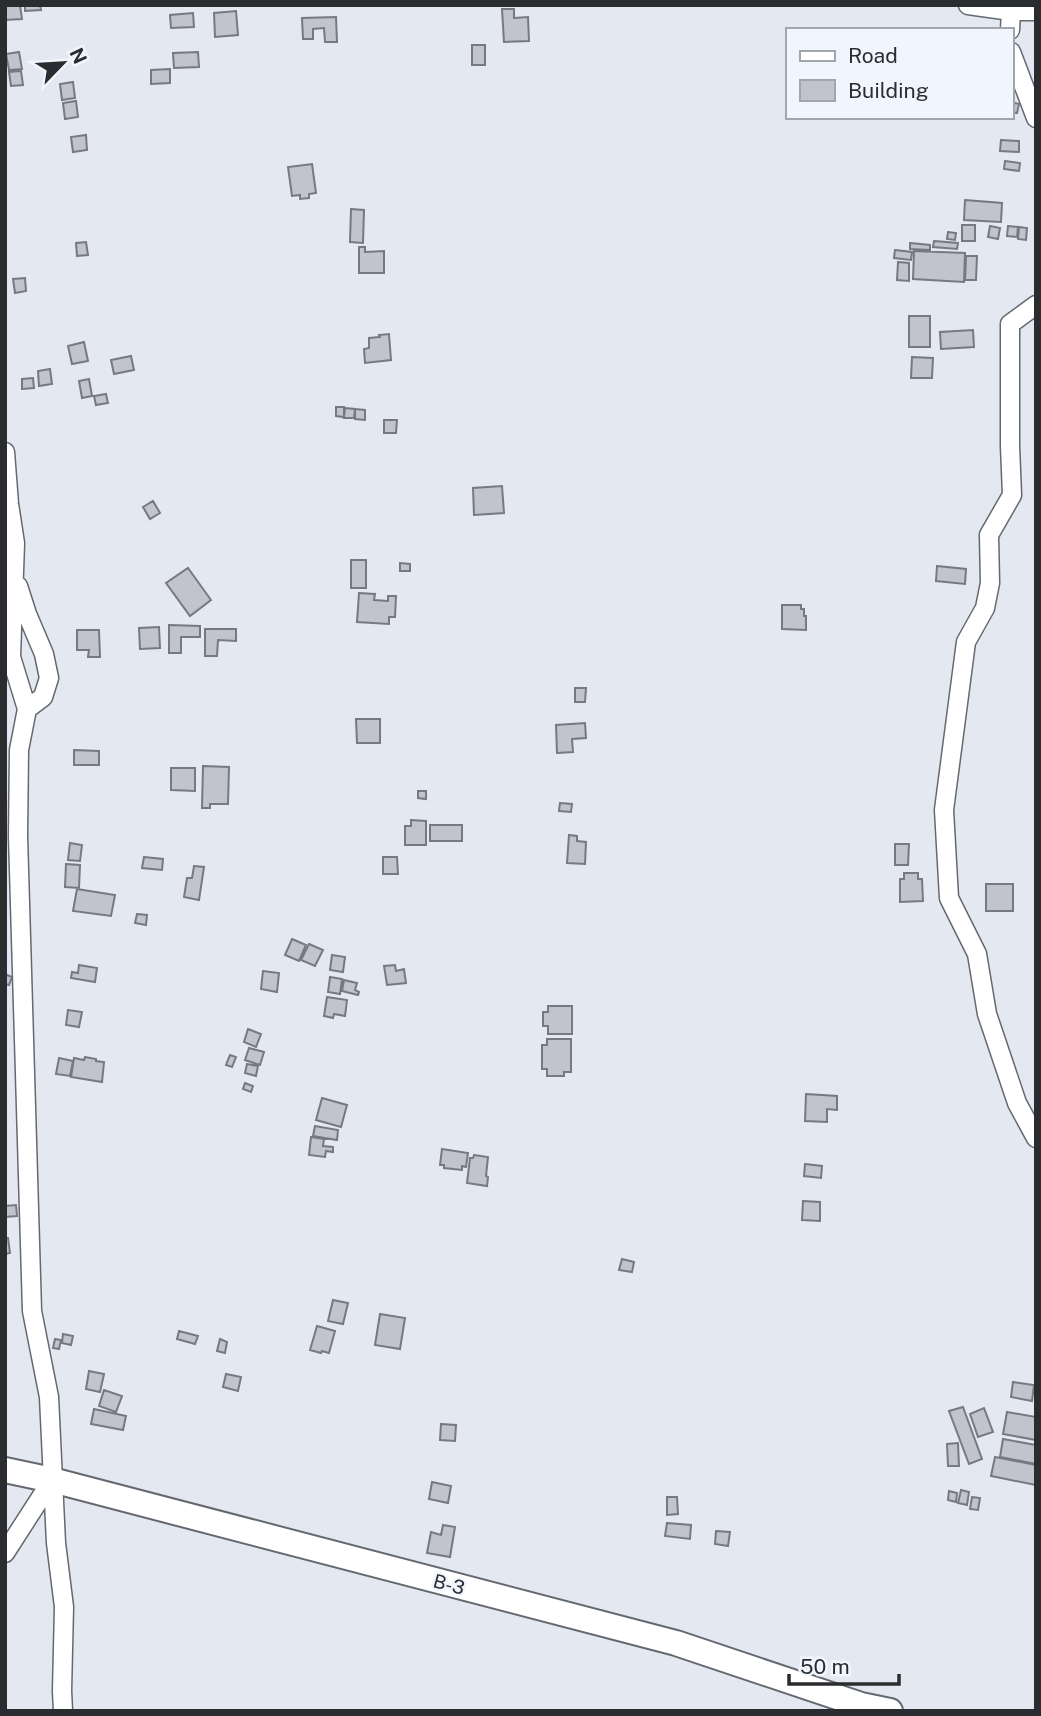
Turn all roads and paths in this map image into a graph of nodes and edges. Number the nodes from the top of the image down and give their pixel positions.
1 (968, 5) edge
2 (1011, 10) junction
3 (1036, 11) edge
4 (1010, 28) edge
5 (1013, 57) edge
6 (1036, 118) edge
7 (1036, 305) edge
8 (5, 452) edge
9 (14, 573) junction
10 (27, 709) junction
11 (1036, 1138) edge
12 (5, 1470) edge
13 (52, 1480) junction
14 (5, 1553) edge
15 (63, 1711) edge
16 (890, 1711) edge

1 - 2 street
2 - 3 street
2 - 4 street
5 - 6 street
7 - 11 street
8 - 9 street
9 - 10 street
9 - 10 street
10 - 13 street
12 - 13 main road, B-3
13 - 14 street
13 - 15 street
13 - 16 main road, B-3

